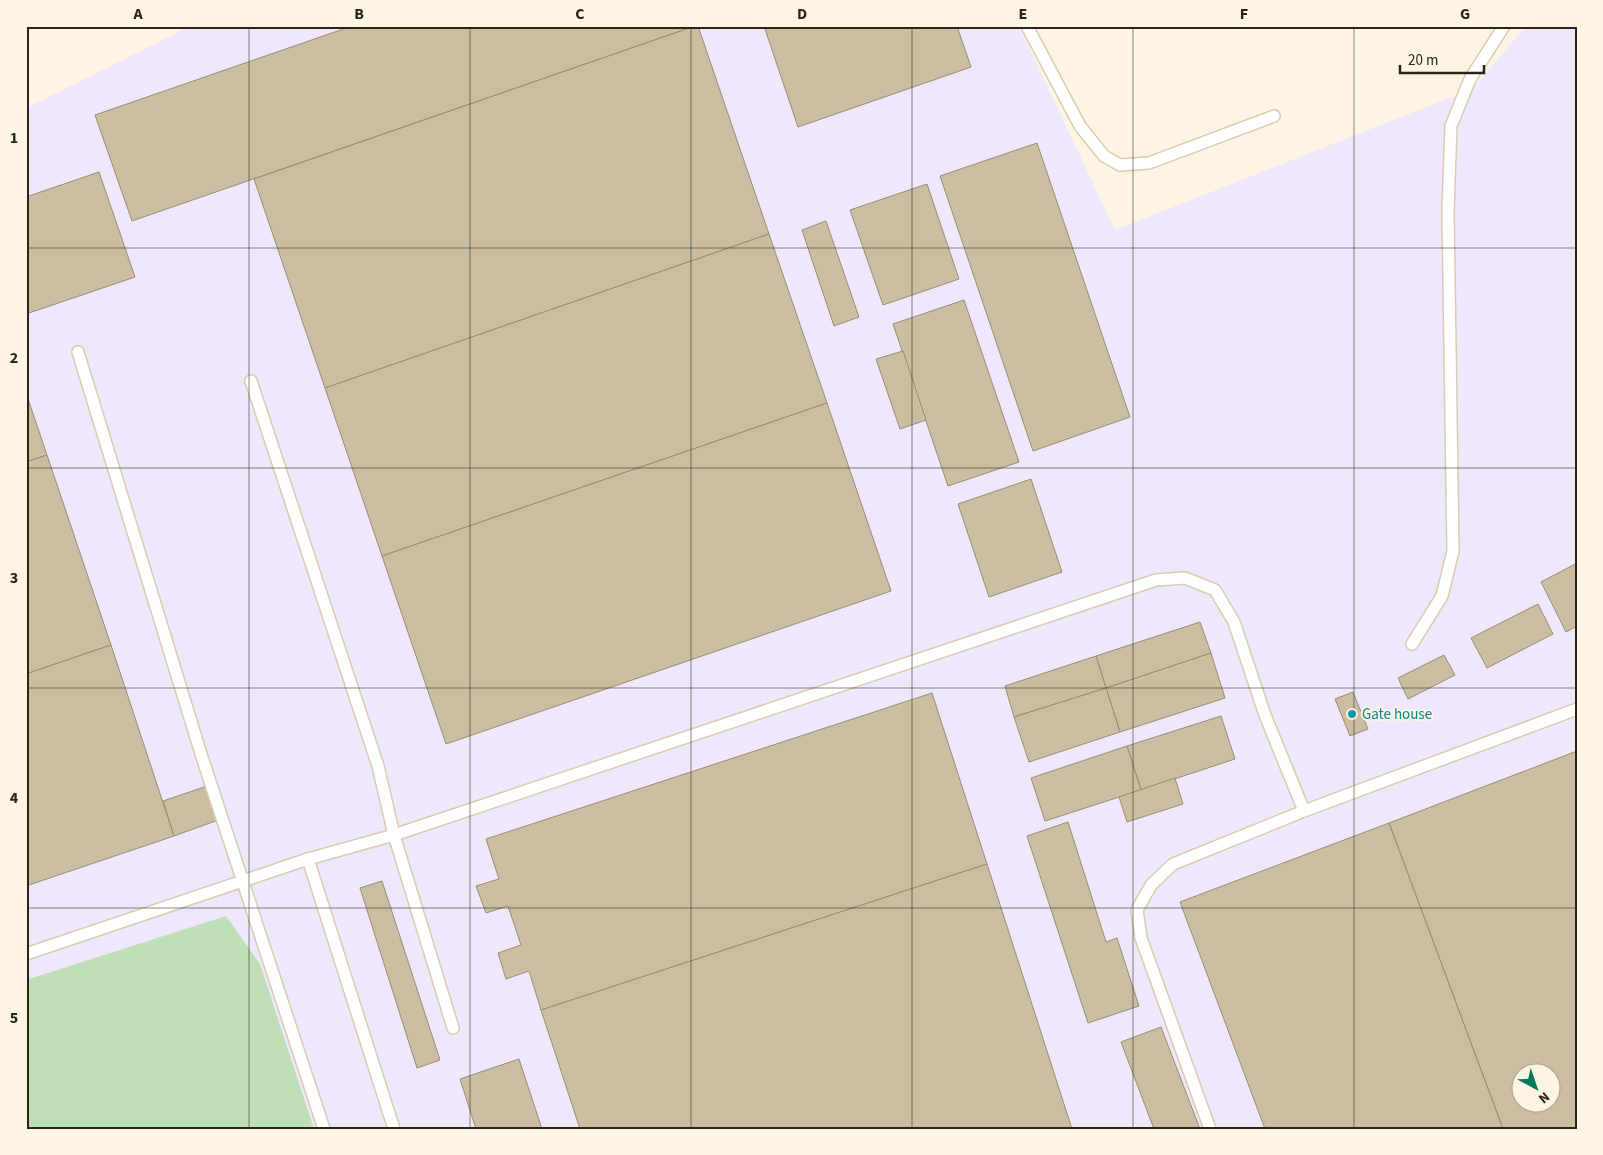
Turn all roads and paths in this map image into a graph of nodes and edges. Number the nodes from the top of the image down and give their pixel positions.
1 (1027, 26) edge
2 (1504, 26) edge
3 (1274, 116) dead end
4 (78, 352) dead end
5 (251, 381) dead end
6 (1412, 644) dead end
7 (1577, 708) edge
8 (1304, 812) junction
9 (394, 835) junction
10 (308, 859) junction
11 (244, 882) junction
12 (26, 954) edge
13 (453, 1028) dead end
14 (324, 1129) edge
15 (394, 1129) edge
16 (1210, 1129) edge

1 - 3 lane
2 - 6 lane
4 - 11 lane
5 - 9 lane
7 - 8 lane
8 - 9 lane
8 - 16 lane
9 - 10 lane
9 - 13 lane
10 - 11 lane
10 - 15 lane
11 - 12 lane
11 - 14 lane

